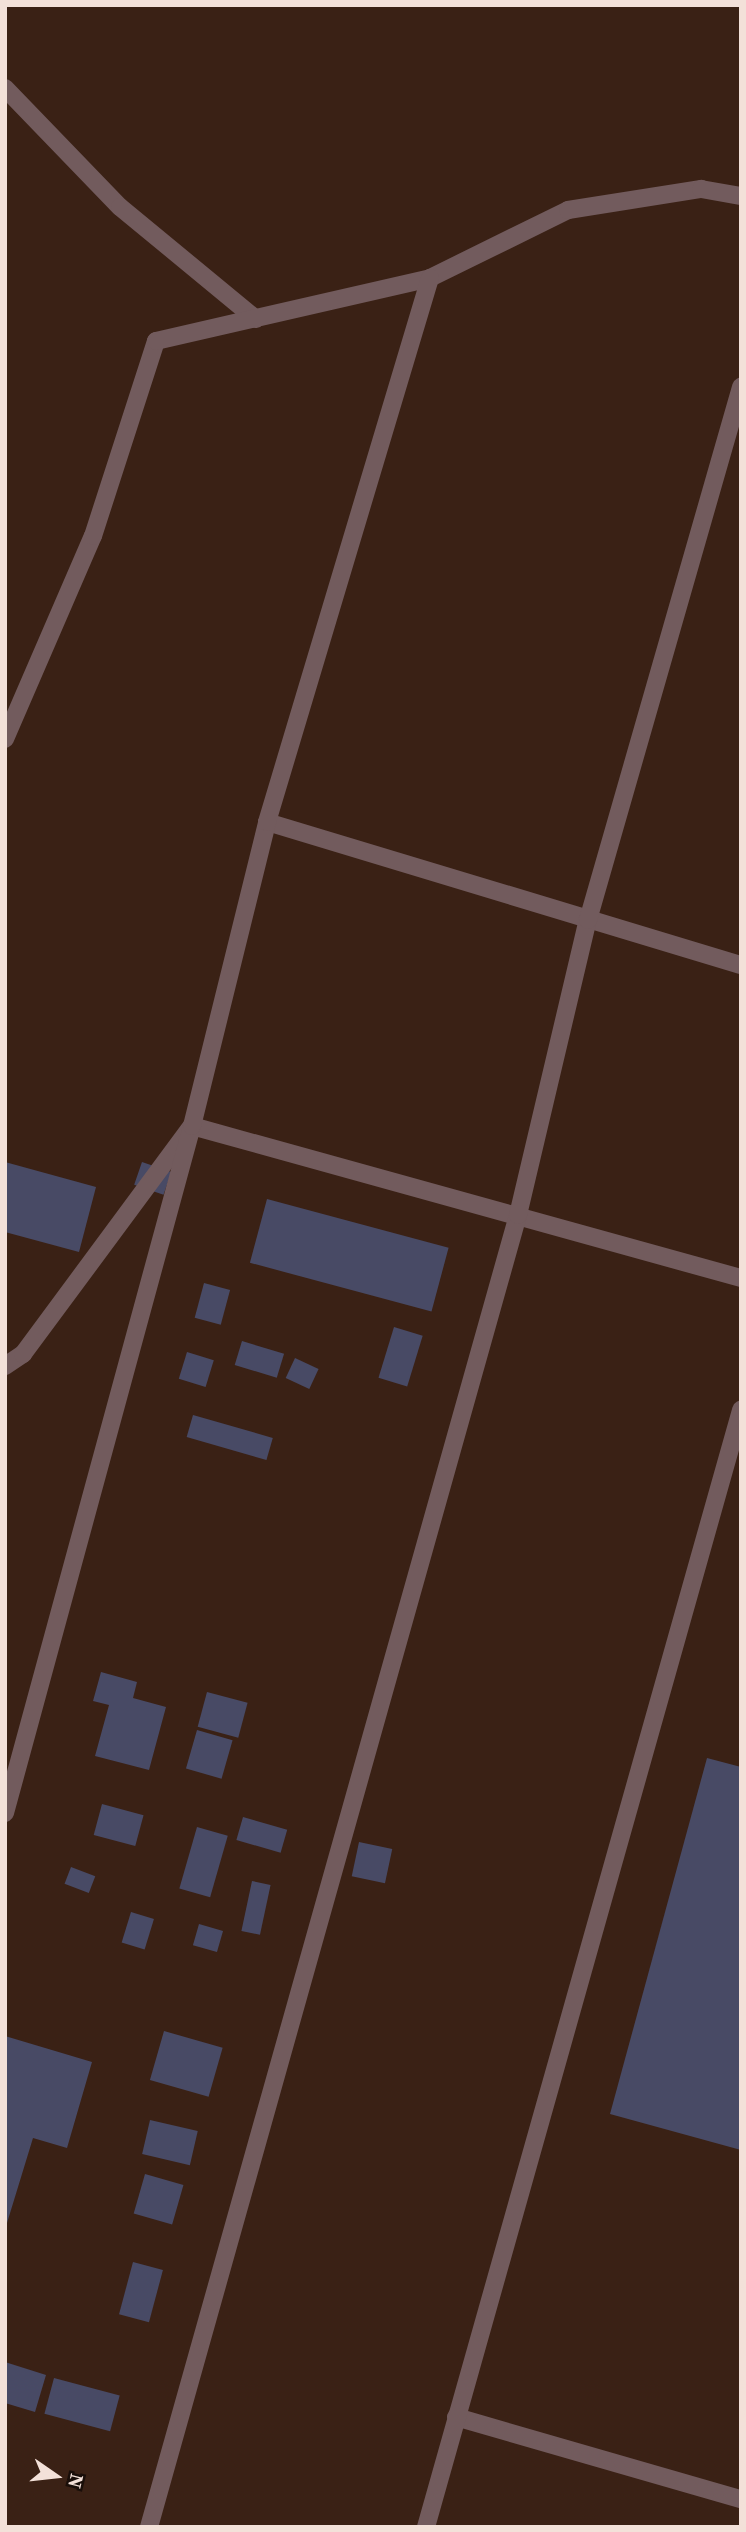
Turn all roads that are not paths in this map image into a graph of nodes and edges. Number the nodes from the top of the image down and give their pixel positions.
1 (5, 88) edge
2 (741, 196) edge
3 (430, 278) junction
4 (256, 318) junction
5 (741, 387) edge
6 (5, 739) edge
7 (267, 822) junction
8 (588, 920) junction
9 (741, 965) edge
10 (192, 1126) junction
11 (518, 1215) junction
12 (741, 1278) edge
13 (5, 1366) edge
14 (741, 1410) edge
15 (5, 1813) edge
16 (456, 2417) junction
17 (741, 2499) edge
18 (149, 2527) edge
19 (426, 2527) edge

1 - 4 street
2 - 3 street
3 - 4 street
3 - 7 street
4 - 6 street
5 - 8 street
7 - 8 street
7 - 10 street
8 - 9 street
8 - 11 street
10 - 11 street
10 - 13 street
10 - 15 street
11 - 12 street
11 - 18 street
14 - 16 street
16 - 17 street
16 - 19 street

